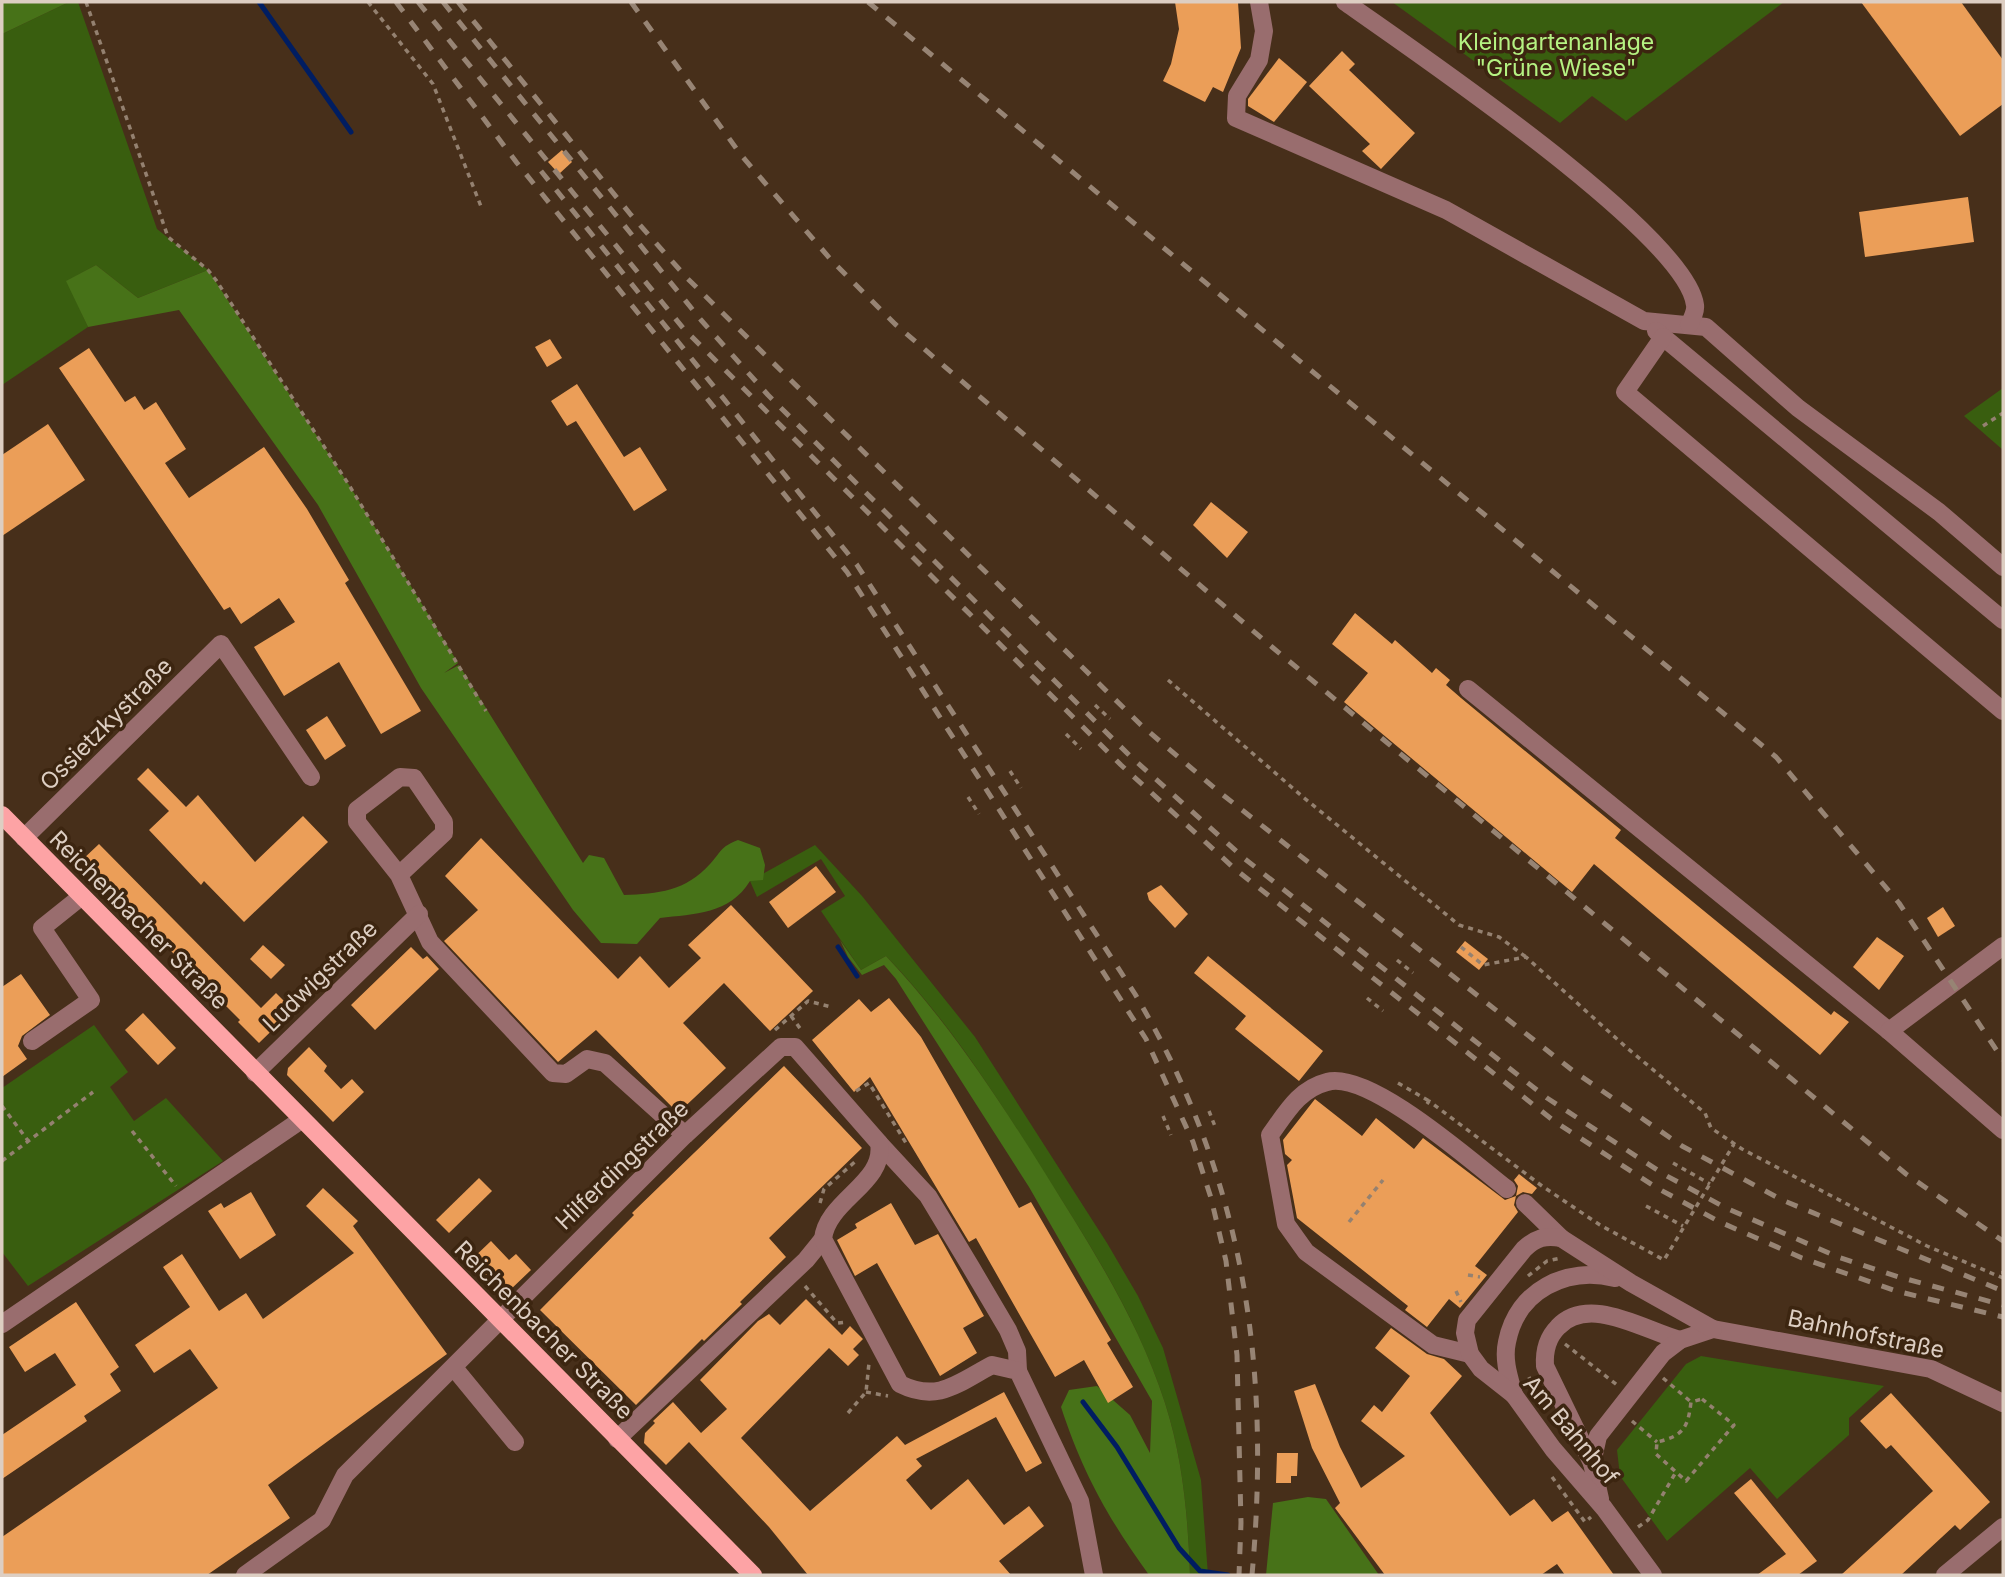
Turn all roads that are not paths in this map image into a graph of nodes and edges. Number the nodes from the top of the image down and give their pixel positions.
1 (1258, 2) edge
2 (1345, 2) edge
3 (1644, 321) junction
4 (1689, 325) junction
5 (1663, 337) junction
6 (2003, 567) edge
7 (2003, 620) edge
8 (1468, 689) dead end
9 (2003, 711) edge
10 (312, 777) dead end
11 (2, 815) edge
12 (24, 838) junction
13 (399, 874) junction
14 (82, 896) junction
15 (419, 914) junction
16 (2001, 955) edge
17 (1889, 1031) junction
18 (32, 1041) dead end
19 (255, 1073) junction
20 (301, 1119) junction
21 (2003, 1130) edge
22 (685, 1135) junction
23 (879, 1143) junction
24 (1507, 1189) dead end
25 (1525, 1203) dead end
26 (823, 1238) junction
27 (1561, 1238) junction
28 (1631, 1283) junction
29 (499, 1320) junction
30 (2, 1324) edge
31 (1713, 1329) junction
32 (1680, 1340) junction
33 (1469, 1354) junction
34 (455, 1369) junction
35 (1018, 1371) junction
36 (1514, 1395) junction
37 (2003, 1403) edge
38 (617, 1439) junction
39 (515, 1441) dead end
40 (1592, 1464) junction
41 (1604, 1508) junction
42 (2003, 1527) edge
43 (245, 1575) edge
44 (753, 1575) edge
45 (1094, 1575) edge
46 (1653, 1575) edge
47 (1945, 1575) edge

1 - 3 street
2 - 4 street
3 - 4 street
3 - 5 street
4 - 6 street
5 - 7 street
5 - 9 street
8 - 17 street
10 - 12 street, Ossietzkystraße
11 - 12 main road, Reichenbacher Straße
12 - 14 main road, Reichenbacher Straße
13 - 13 street
13 - 15 street
14 - 18 street
14 - 19 main road, Reichenbacher Straße
15 - 19 street, Ludwigstraße
15 - 22 street
16 - 17 street
17 - 21 street
19 - 20 main road, Reichenbacher Straße
20 - 29 main road, Reichenbacher Straße
20 - 30 street
22 - 23 street, Hilferdingstraße
22 - 29 street, Hilferdingstraße
23 - 26 street
23 - 35 street
24 - 33 street
25 - 27 street
26 - 35 street
26 - 38 street
27 - 28 street
27 - 33 street
28 - 31 street
28 - 36 street
29 - 34 street, Hilferdingstraße
29 - 38 main road, Reichenbacher Straße
31 - 32 street, Am Bahnhof
31 - 37 street, Bahnhofstraße
32 - 40 street, Am Bahnhof
32 - 40 street
33 - 36 street, Am Bahnhof
34 - 39 street
34 - 43 street, Hilferdingstraße
35 - 45 street
36 - 41 street, Am Bahnhof
38 - 44 main road, Reichenbacher Straße
40 - 41 street, Am Bahnhof
41 - 46 street, Am Bahnhof
42 - 47 street

